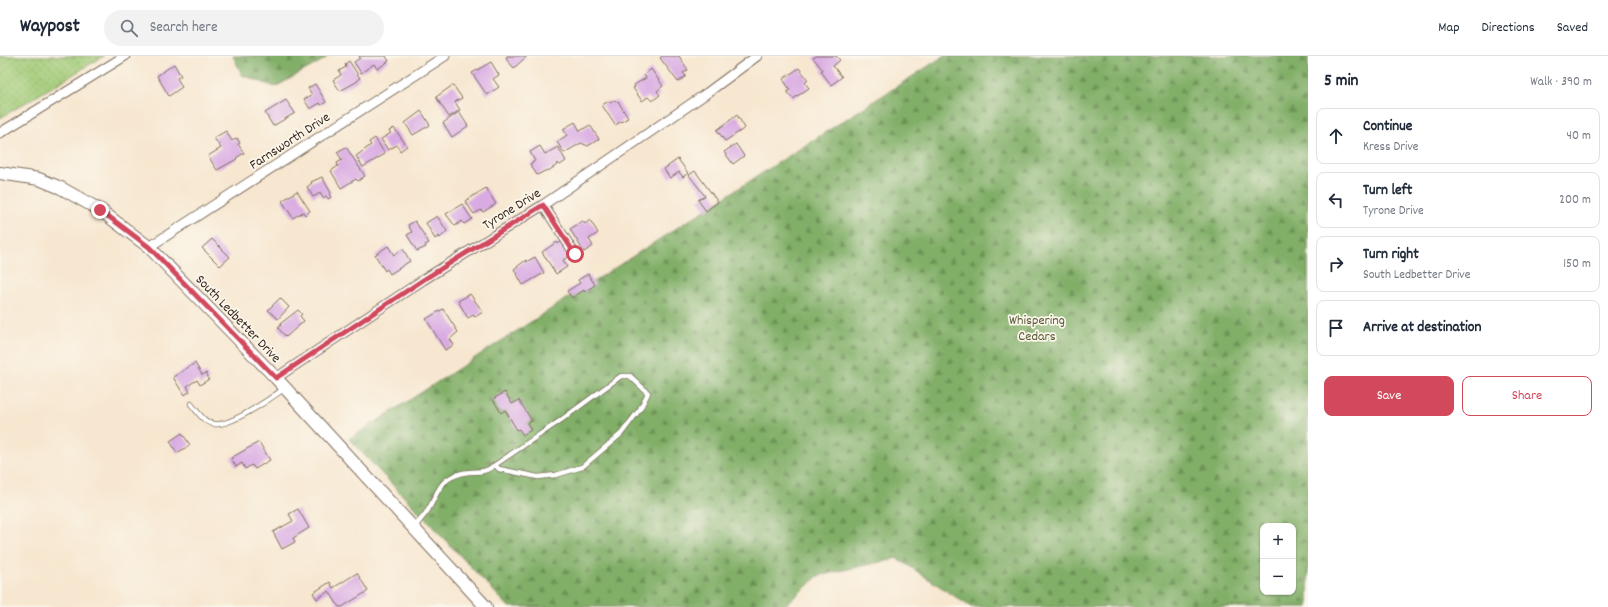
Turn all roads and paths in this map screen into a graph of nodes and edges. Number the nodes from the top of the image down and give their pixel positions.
1 (125, 56) edge
2 (445, 56) edge
3 (757, 56) edge
4 (0, 133) edge
5 (0, 173) edge
6 (543, 205) junction
7 (149, 247) junction
8 (575, 254) dead end
9 (276, 378) junction
10 (285, 388) junction
11 (191, 404) dead end
12 (495, 465) junction
13 (414, 528) junction
14 (486, 607) edge

1 - 4 street
2 - 7 street, Farnsworth Drive
3 - 6 street, Tyrone Drive
5 - 7 street, South Ledbetter Drive
6 - 8 street
6 - 9 street, Tyrone Drive
7 - 9 street, South Ledbetter Drive
9 - 10 street, South Ledbetter Drive
10 - 11 lane
10 - 13 street, South Ledbetter Drive
12 - 12 lane
12 - 13 lane
13 - 14 street, South Ledbetter Drive

